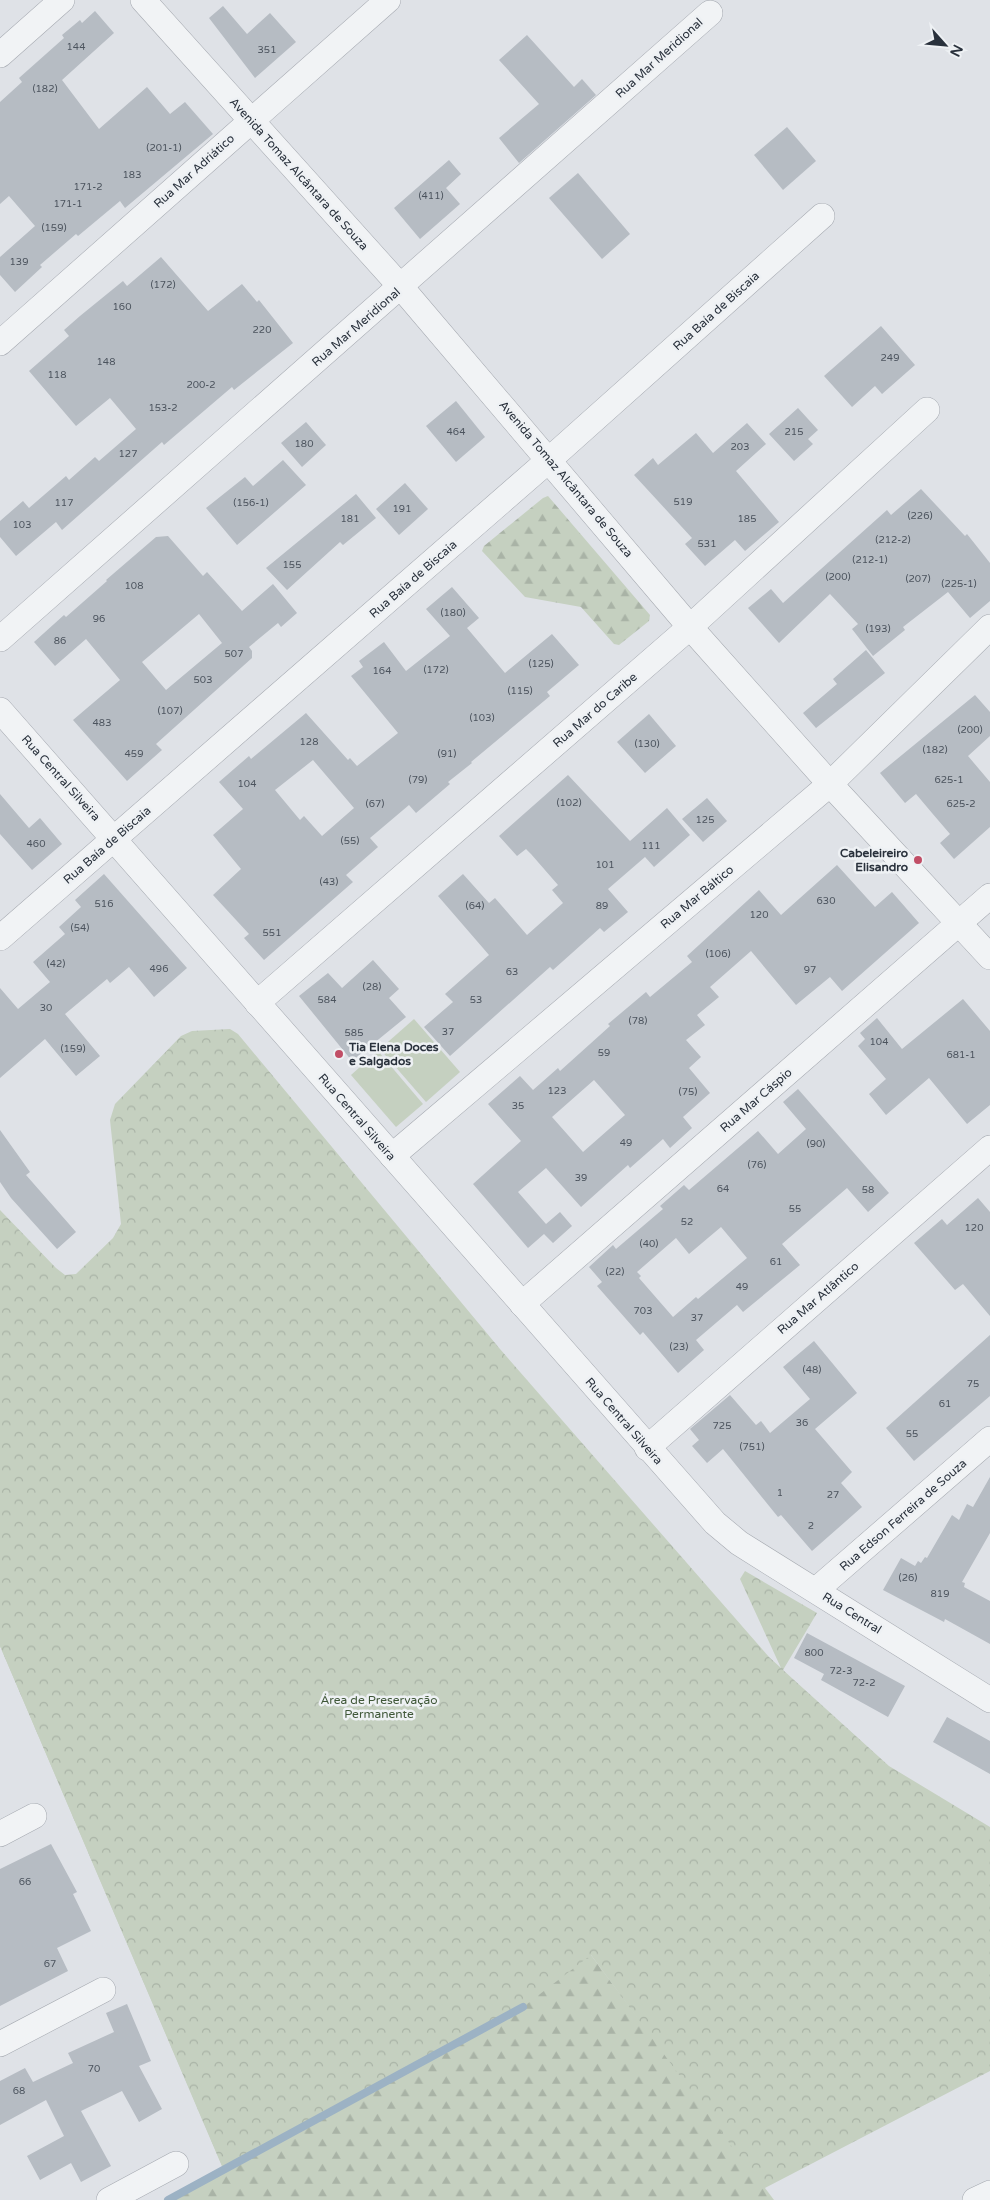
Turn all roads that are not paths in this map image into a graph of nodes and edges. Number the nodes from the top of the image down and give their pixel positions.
1 (62, 0) edge
2 (143, 0) edge
3 (388, 0) edge
4 (710, 13) dead end
5 (0, 55) edge
6 (251, 121) junction
7 (822, 216) dead end
8 (401, 287) junction
9 (0, 343) edge
10 (927, 410) dead end
11 (550, 459) junction
12 (690, 627) junction
13 (990, 627) edge
14 (0, 639) edge
15 (0, 710) edge
16 (830, 784) junction
17 (115, 839) junction
18 (990, 896) edge
19 (960, 922) junction
20 (0, 938) edge
21 (990, 957) edge
22 (257, 1003) junction
23 (990, 1148) edge
24 (392, 1156) junction
25 (522, 1304) junction
26 (990, 1439) edge
27 (647, 1448) junction
28 (715, 1523) joint
29 (816, 1590) junction
30 (990, 1700) edge
31 (34, 1816) dead end
32 (0, 1834) edge
33 (103, 1990) dead end
34 (0, 2044) edge
35 (176, 2164) dead end
36 (990, 2193) edge
37 (109, 2200) edge
38 (975, 2200) edge

1 - 5 street
2 - 6 street, Avenida Tomaz Alcântara de Souza
3 - 6 street, Rua Mar Adriático
4 - 8 street, Rua Mar Meridional
6 - 8 street, Avenida Tomaz Alcântara de Souza
6 - 9 street, Rua Mar Adriático
7 - 11 street, Rua Baía de Biscaia
8 - 11 street, Avenida Tomaz Alcântara de Souza
8 - 14 street, Rua Mar Meridional
10 - 12 street, Rua Mar do Caribe
11 - 12 street, Avenida Tomaz Alcântara de Souza
11 - 17 street, Rua Baía de Biscaia
12 - 16 street, Avenida Tomaz Alcântara de Souza
12 - 22 street, Rua Mar do Caribe
13 - 16 street, Rua Mar Báltico
15 - 17 street, Rua Central Silveira
16 - 19 street, Avenida Tomaz Alcântara de Souza
16 - 24 street, Rua Mar Báltico
17 - 20 street, Rua Baía de Biscaia
17 - 22 street, Rua Central Silveira
18 - 19 street, Rua Mar Cáspio
19 - 21 street, Avenida Tomaz Alcântara de Souza
19 - 25 street, Rua Mar Cáspio
22 - 24 street, Rua Central Silveira
23 - 27 street, Rua Mar Atlântico
24 - 25 street, Rua Central Silveira
25 - 27 street, Rua Central Silveira
26 - 29 street, Rua Edson Ferreira de Souza
27 - 28 street, Rua Central Silveira
28 - 29 street, Rua Central
29 - 30 street, Rua Central
31 - 32 street
33 - 34 street
35 - 37 street
36 - 38 street

